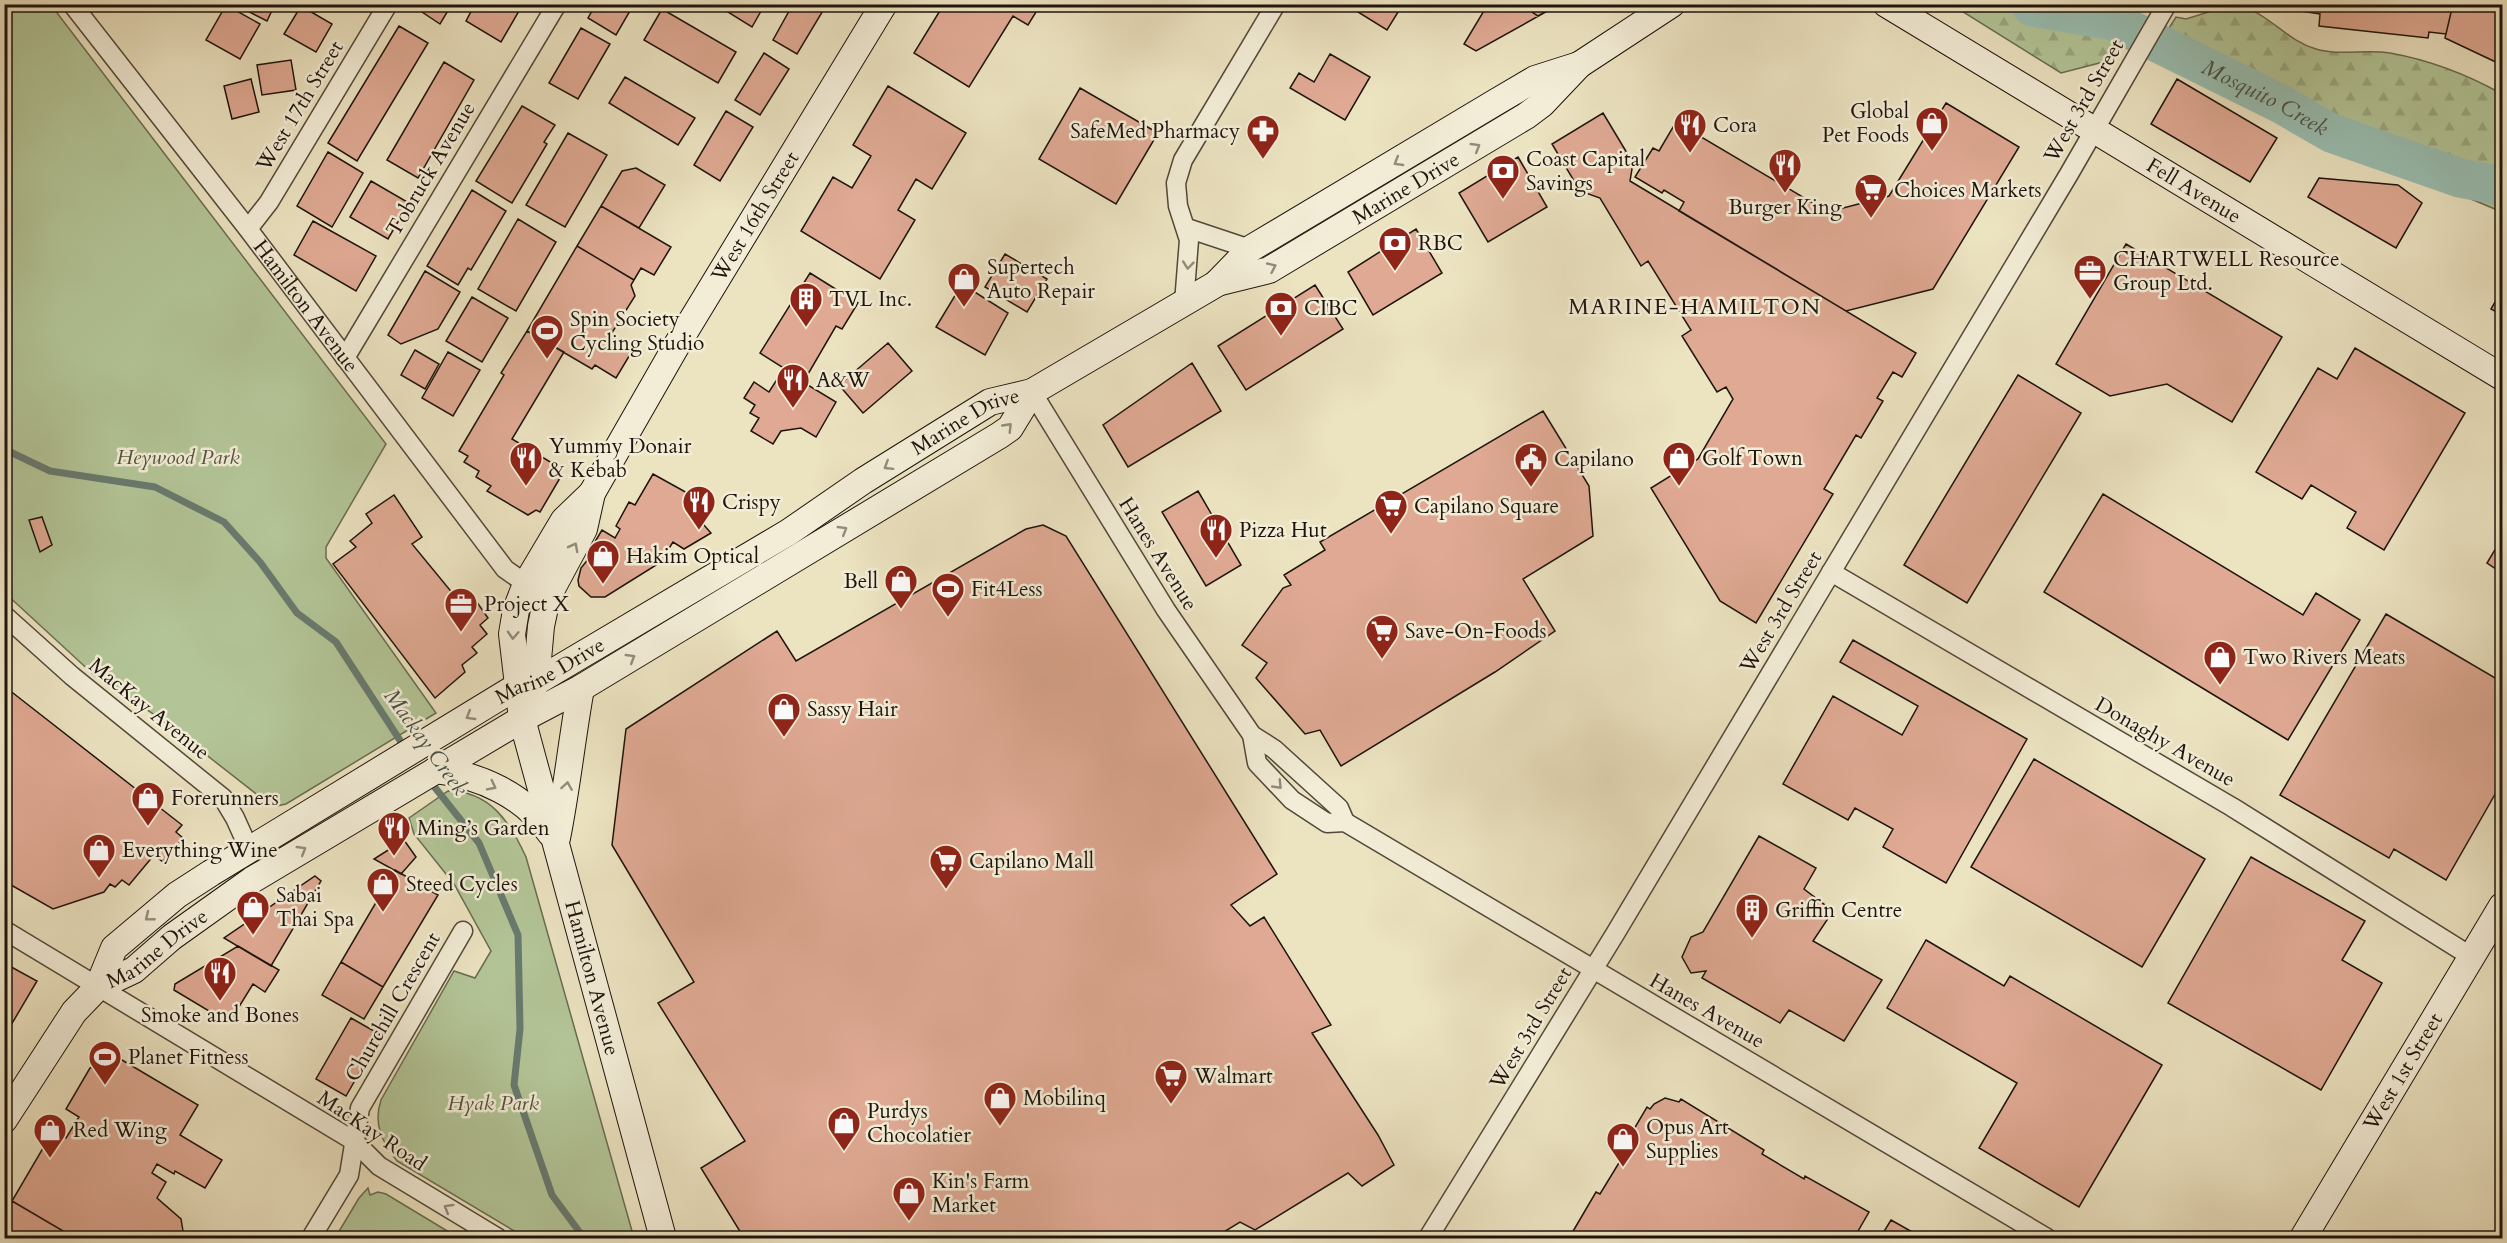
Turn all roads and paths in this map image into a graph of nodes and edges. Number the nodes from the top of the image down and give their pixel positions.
1 (72, 4) edge
2 (388, 4) edge
3 (556, 4) edge
4 (884, 4) edge
5 (1276, 4) edge
6 (1671, 4) edge
7 (1886, 4) edge
8 (2164, 10) edge
9 (1580, 65) junction
10 (2093, 131) junction
11 (1187, 228) junction
12 (248, 229) junction
13 (1250, 249) junction
14 (1216, 284) junction
15 (1184, 303) junction
16 (345, 358) junction
17 (2502, 377) edge
18 (1032, 392) junction
19 (592, 493) junction
20 (1831, 572) junction
21 (526, 584) junction
22 (547, 598) junction
23 (4, 615) edge
24 (526, 685) junction
25 (581, 688) junction
26 (522, 718) junction
27 (436, 770) junction
28 (556, 843) junction
29 (249, 849) junction
30 (2502, 906) edge
31 (4, 930) edge
32 (463, 931) dead end
33 (2472, 957) junction
34 (1592, 970) junction
35 (98, 987) junction
36 (4, 1120) edge
37 (354, 1141) junction
38 (311, 1239) edge
39 (498, 1239) edge
40 (663, 1239) edge
41 (1428, 1239) edge
42 (2047, 1239) edge
43 (2303, 1239) edge

1 - 12 street, Hamilton Avenue
2 - 12 street, West 17th Street
3 - 16 street, Tobruck Avenue
4 - 19 main road, West 16th Street
5 - 11 street
6 - 9 main road, Marine Drive
7 - 10 main road, Fell Avenue
8 - 10 street, West 3rd Street
9 -> 13 main road, Marine Drive
14 -> 9 main road, Marine Drive
10 - 17 main road, Fell Avenue
10 - 20 street, West 3rd Street
11 - 13 street
11 -> 15 street
12 - 16 street, Hamilton Avenue
13 - 14 main road, Marine Drive
14 - 15 main road, Marine Drive
15 - 18 main road, Marine Drive
16 - 21 street, Hamilton Avenue
18 -> 24 main road, Marine Drive
25 -> 18 main road, Marine Drive
18 - 34 street, Hanes Avenue
19 - 21 main road, West 16th Street
22 -> 19 main road, West 16th Street
20 - 33 street, Donaghy Avenue
20 - 34 street, West 3rd Street
21 - 22 street, Hamilton Avenue
21 -> 24 main road, West 16th Street
22 - 24 main road, West 16th Street
23 - 29 street, MacKay Avenue
24 - 26 main road, West 16th Street
24 -> 29 main road, Marine Drive
25 - 26 main road, Marine Drive
28 -> 25 main road
26 - 27 main road, Marine Drive
26 - 28 main road, Hamilton Avenue
27 -> 28 main road
35 -> 27 main road, Marine Drive
28 - 40 main road, Hamilton Avenue
29 -> 35 main road, Marine Drive
30 - 33 main road, West 1st Street
31 - 35 street, MacKay Road
32 - 37 street, Churchill Crescent
33 - 43 main road, West 1st Street
34 - 41 street, West 3rd Street
34 - 42 street, Hanes Avenue
35 - 36 main road, Marine Drive
35 - 37 street, MacKay Road
37 - 38 street, Churchill Crescent
39 -> 37 street, MacKay Road

